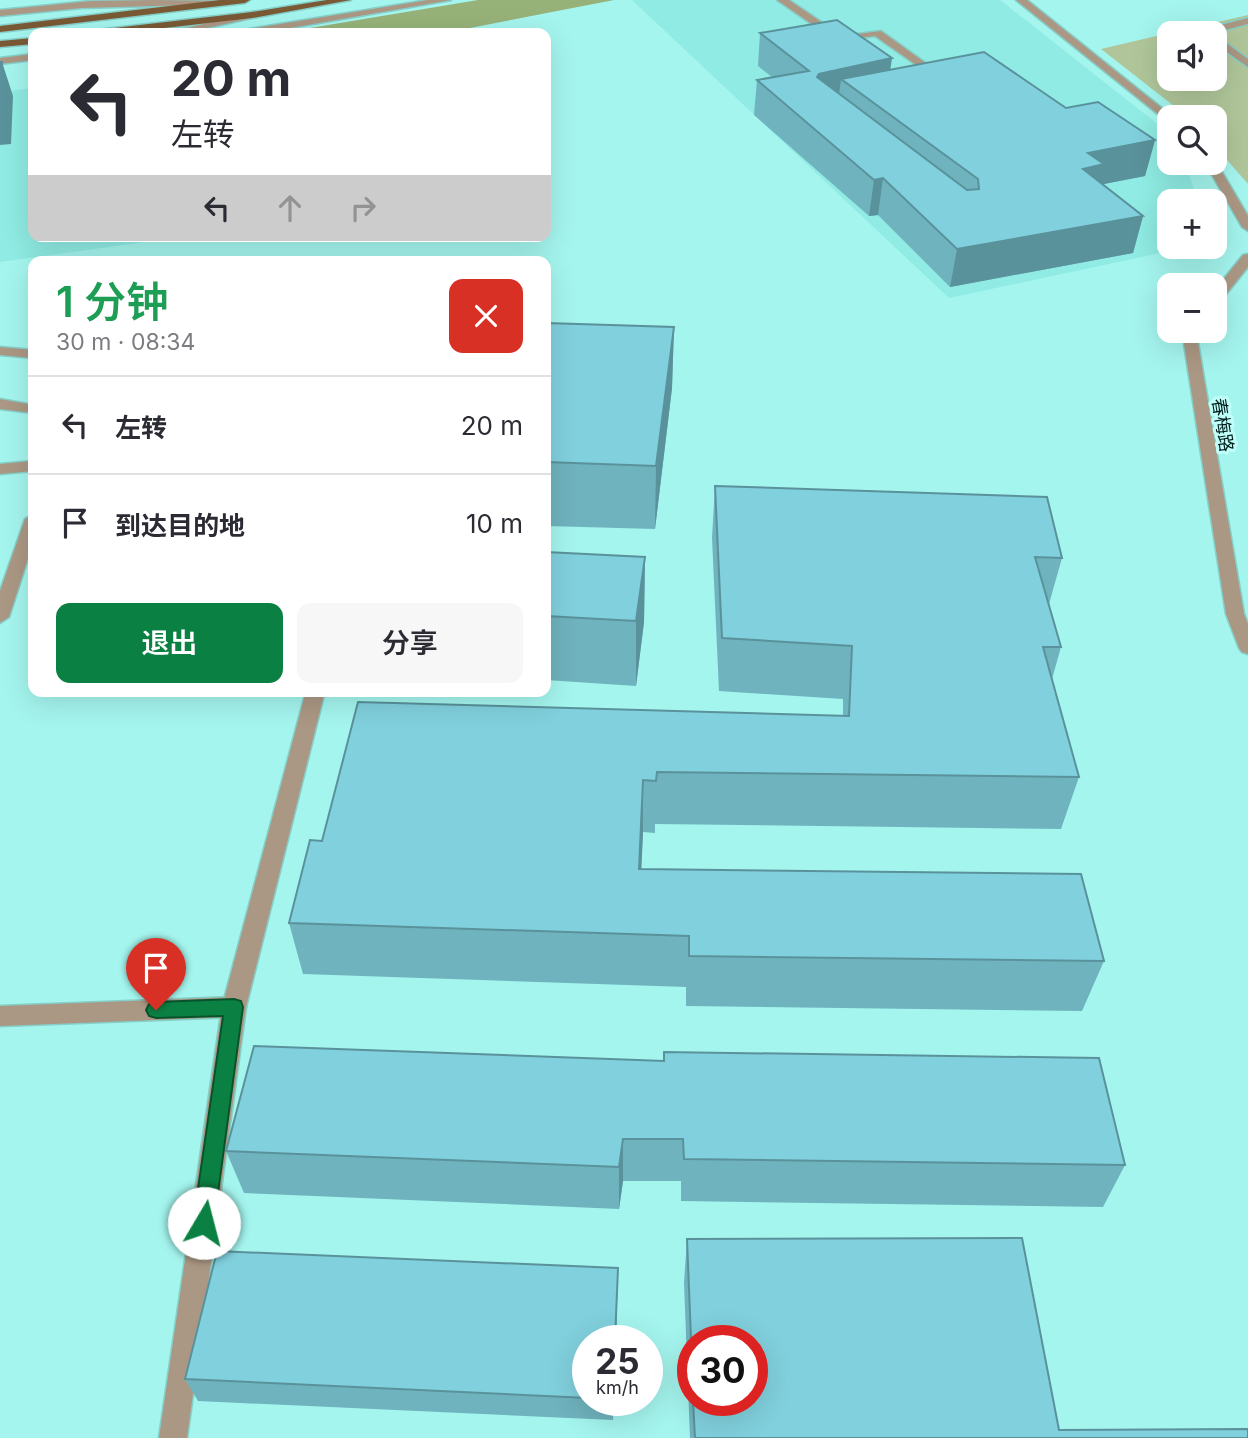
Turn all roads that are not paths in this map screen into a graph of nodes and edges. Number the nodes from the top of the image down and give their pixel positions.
1 (123, 0) edge
2 (346, 0) edge
3 (446, 0) edge
4 (782, 0) edge
5 (1021, 0) edge
6 (239, 1) edge
7 (79, 2) edge
8 (0, 13) edge
9 (252, 15) junction
10 (1248, 21) edge
11 (1227, 26) edge
12 (140, 28) edge
13 (194, 28) edge
14 (275, 28) edge
15 (0, 29) edge
16 (28, 41) edge
17 (0, 44) edge
18 (1227, 47) edge
19 (28, 58) edge
20 (0, 61) edge
21 (1248, 64) edge
22 (936, 86) edge
23 (1157, 110) edge
24 (1218, 175) edge
25 (1248, 227) edge
26 (1248, 258) edge
27 (1227, 284) edge
28 (1191, 343) edge
29 (0, 351) edge
30 (28, 354) edge
31 (0, 404) edge
32 (28, 408) edge
33 (28, 466) edge
34 (0, 469) edge
35 (28, 530) edge
36 (6, 581) edge
37 (0, 617) edge
38 (1248, 648) edge
39 (314, 697) edge
40 (234, 1007) junction
41 (0, 1016) edge
42 (173, 1438) edge

1 - 7 street
2 - 9 main road
3 - 14 street
4 - 22 street
5 - 23 street
6 - 7 street
6 - 15 main road
7 - 8 street
9 - 12 main road
9 - 13 street
10 - 11 street
16 - 17 main road
18 - 21 street
19 - 20 street
24 - 25 street
26 - 27 street
28 - 38 street, 春梅路
29 - 30 street
31 - 32 street
33 - 34 street
35 - 36 street
36 - 37 street
39 - 40 street
40 - 41 street
40 - 42 street

